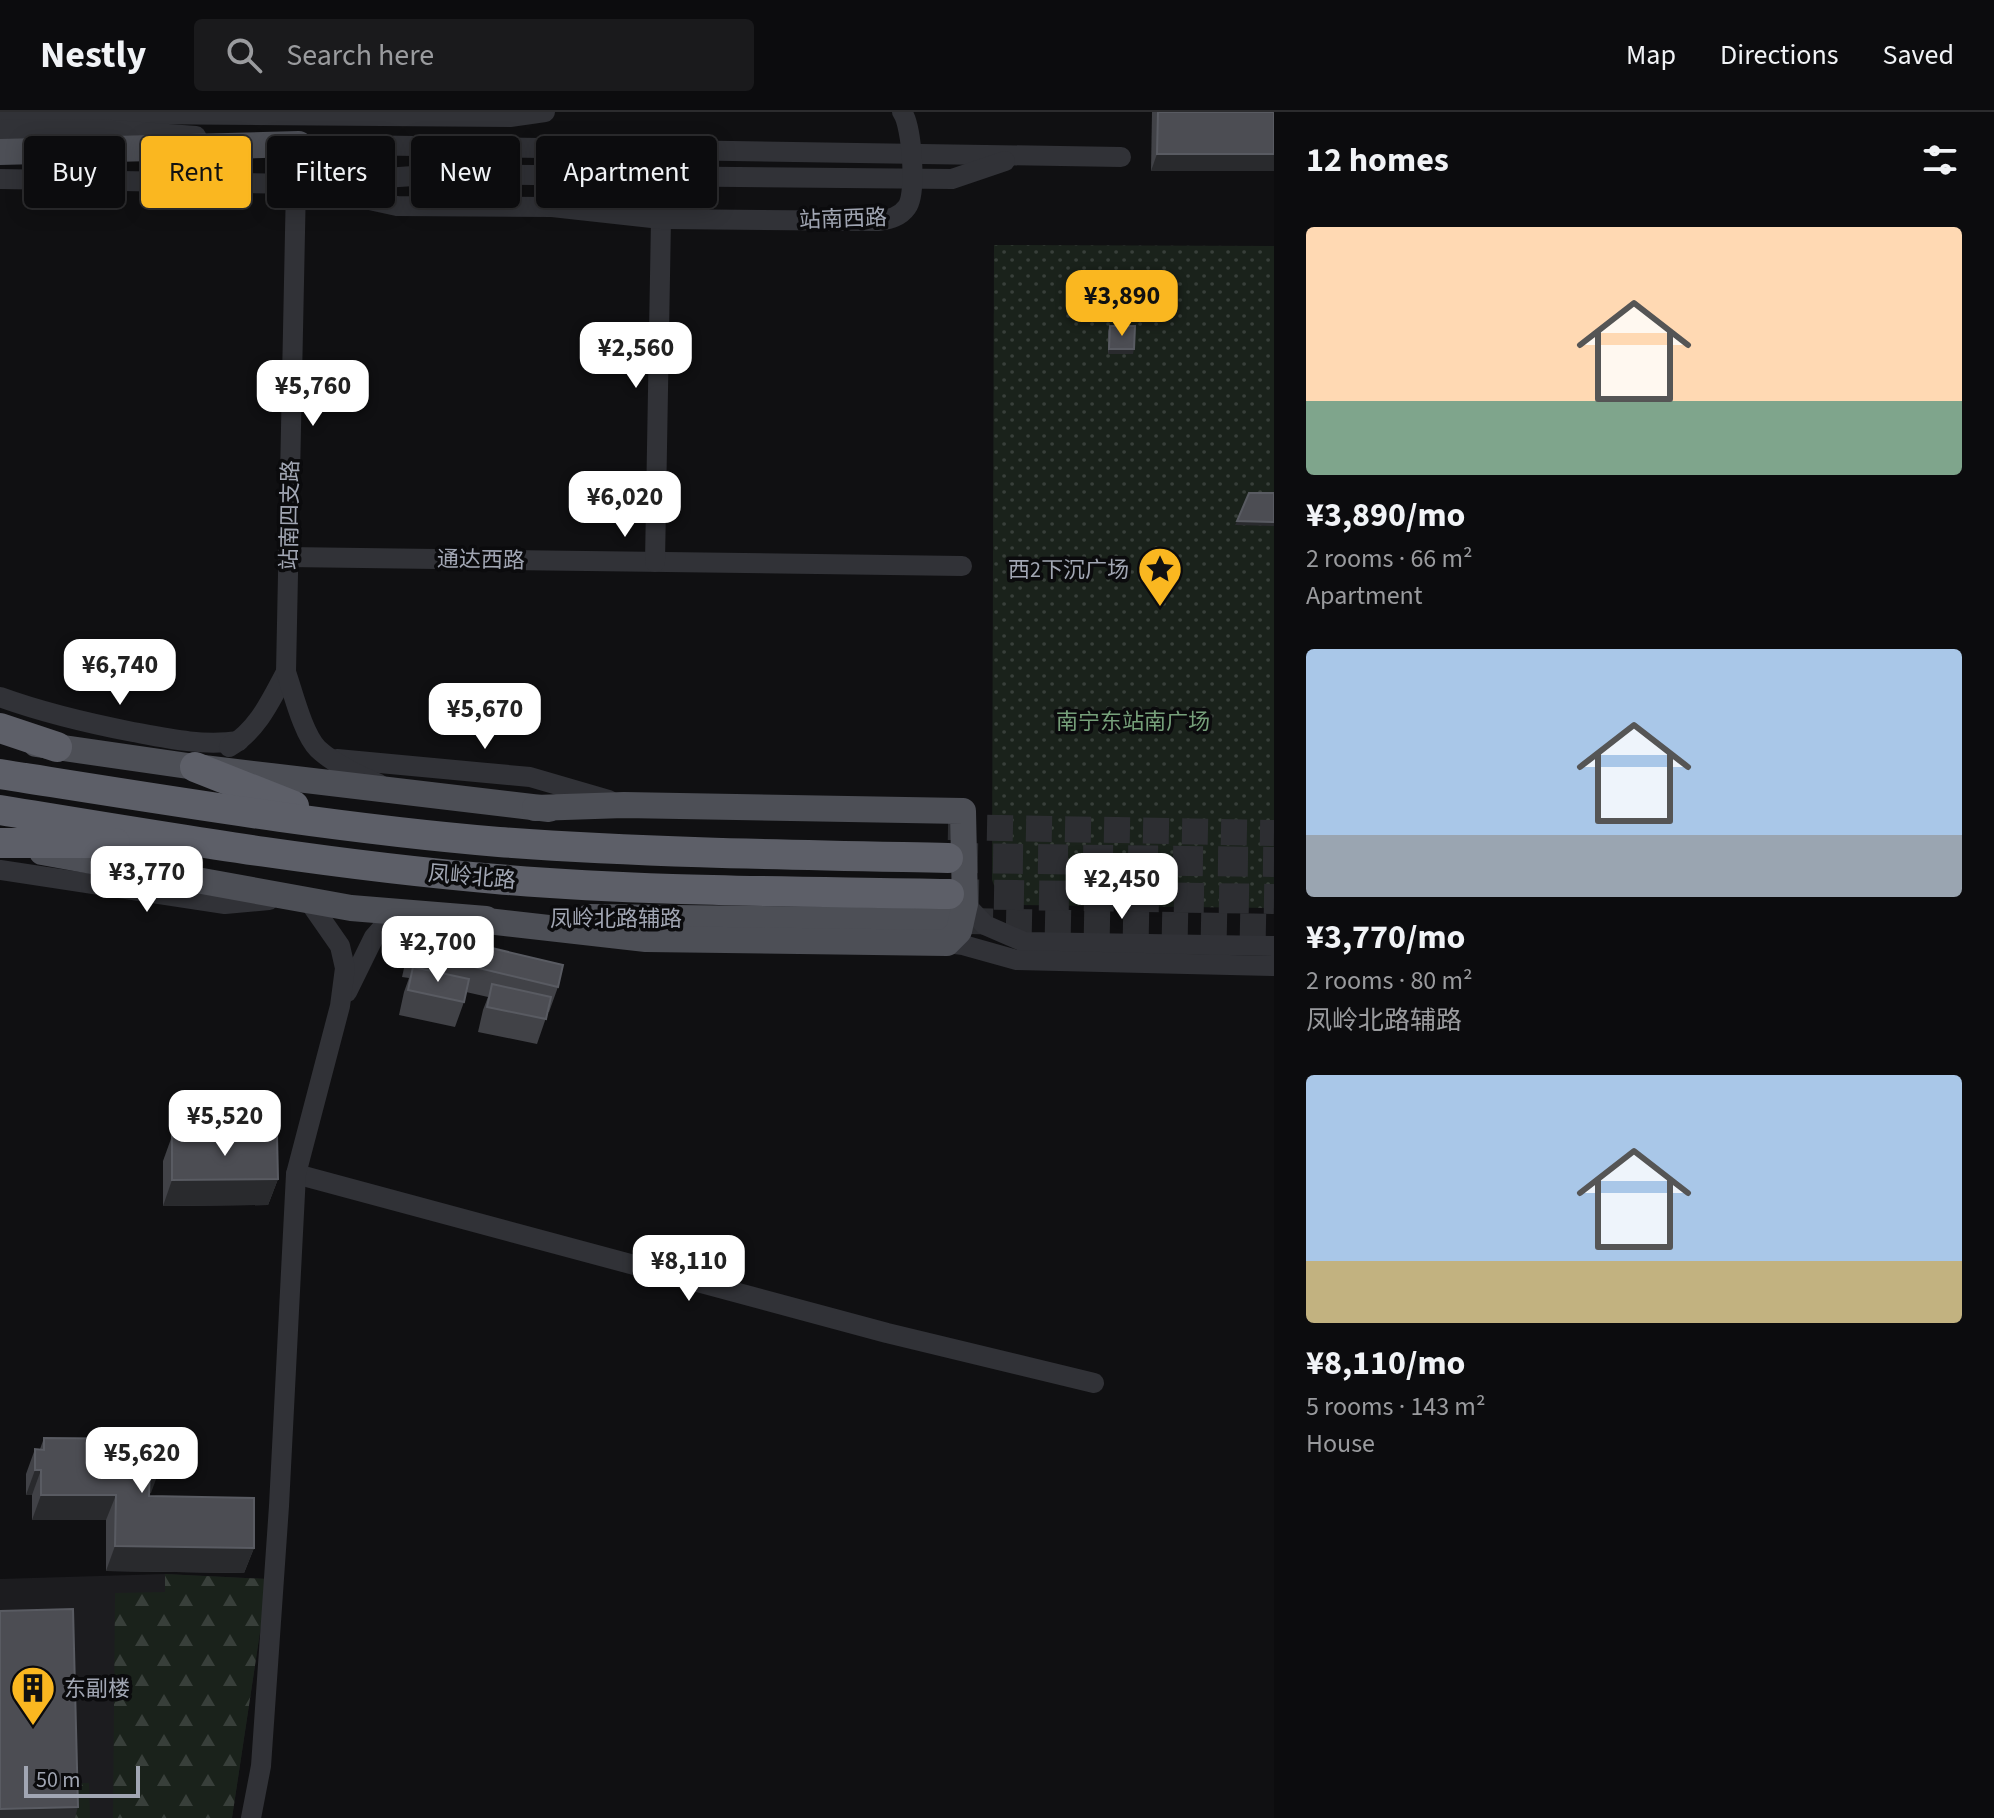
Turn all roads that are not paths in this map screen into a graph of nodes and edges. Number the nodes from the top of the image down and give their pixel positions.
1 (545, 112) edge
2 (902, 112) edge
3 (0, 113) edge
4 (0, 129) edge
5 (267, 142) edge
6 (267, 145) edge
7 (395, 146) edge
8 (0, 152) edge
9 (1020, 156) junction
10 (1121, 157) dead end
11 (395, 177) edge
12 (0, 179) edge
13 (267, 184) edge
14 (395, 206) edge
15 (295, 208) edge
16 (661, 219) junction
17 (288, 557) junction
18 (655, 562) junction
19 (962, 566) dead end
20 (286, 672) junction
21 (0, 697) edge
22 (0, 728) edge
23 (0, 738) edge
24 (239, 741) junction
25 (57, 747) junction
26 (333, 759) junction
27 (143, 760) junction
28 (195, 767) junction
29 (0, 774) edge
30 (397, 792) junction
31 (624, 805) junction
32 (535, 808) junction
33 (0, 810) edge
34 (344, 826) junction
35 (948, 827) tunnel mouth
36 (197, 842) junction
37 (3, 850) edge
38 (948, 858) tunnel mouth
39 (302, 898) junction
40 (396, 912) junction
41 (953, 915) junction
42 (1274, 946) edge
43 (1274, 966) edge
44 (340, 1006) junction
45 (296, 1174) junction
46 (1094, 1383) dead end
47 (251, 1818) edge

1 - 3 street
2 - 16 street, 站南西路
4 - 5 street
6 - 8 main road
7 - 9 street
9 - 10 street
9 - 11 street, 站南西路
12 - 13 street, 站南西路
14 - 16 street, 站南西路
15 - 17 street, 站南四支路
16 - 18 street
17 - 18 street, 通达西路
17 - 20 street, 站南四支路
18 - 19 street, 通达西路
20 - 24 street
20 - 26 street, 站南四支路
21 - 24 street
22 - 25 highway
23 - 25 main road
24 - 27 street
25 - 27 main road
26 - 30 street, 站南四支路
26 - 31 street
27 - 28 main road
28 - 30 main road
28 - 34 highway
29 - 34 highway, 凤岭北路
30 - 32 main road
31 - 32 main road
31 - 41 main road
32 - 35 main road
33 - 36 highway, 凤岭北路
34 - 38 highway, 凤岭北路
36 - 37 highway
36 - 41 highway, 凤岭北路
37 - 39 main road, 凤岭北路辅路
39 - 40 main road, 凤岭北路辅路
39 - 44 street
40 - 41 main road, 凤岭北路辅路
40 - 44 street
41 - 42 street
41 - 43 street
44 - 45 street
45 - 46 street
45 - 47 street

